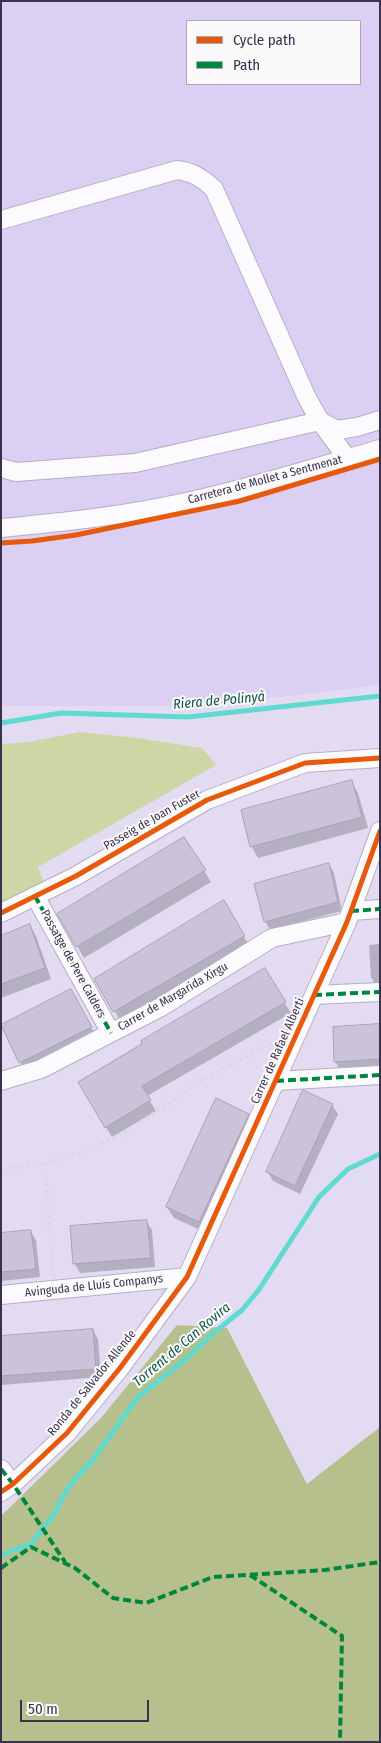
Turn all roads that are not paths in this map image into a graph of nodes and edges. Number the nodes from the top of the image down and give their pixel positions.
1 (1, 220) edge
2 (320, 420) junction
3 (380, 420) edge
4 (380, 449) edge
5 (346, 458) junction
6 (1, 468) edge
7 (1, 528) edge
8 (380, 758) edge
9 (380, 831) edge
10 (35, 896) junction
11 (380, 909) edge
12 (1, 913) edge
13 (349, 916) junction
14 (380, 992) edge
15 (314, 995) junction
16 (111, 1033) junction
17 (380, 1075) edge
18 (1, 1081) edge
19 (276, 1081) junction
20 (187, 1277) junction
21 (1, 1296) edge
22 (1, 1469) edge
23 (7, 1488) edge

1 - 2 street
2 - 3 street
2 - 5 street
2 - 6 street
4 - 5 street, Carretera de Mollet a Sentmenat
5 - 7 street, Carretera de Mollet a Sentmenat
8 - 10 street, Passeig de Joan Fuster
9 - 13 street, Carrer de Rafael Alberti
10 - 12 street, Passeig de Joan Fuster
10 - 16 street, Passatge de Pere Calders
11 - 13 street, Carrer de Margarida Xirgu
13 - 15 street, Carrer de Rafael Alberti
13 - 16 street, Carrer de Margarida Xirgu
14 - 15 street
15 - 19 street, Carrer de Rafael Alberti
16 - 18 street, Carrer de Margarida Xirgu
17 - 19 street
19 - 20 street, Carrer de Rafael Alberti
20 - 21 street, Avinguda de Lluís Companys
20 - 23 street, Ronda de Salvador Allende
22 - 23 street

